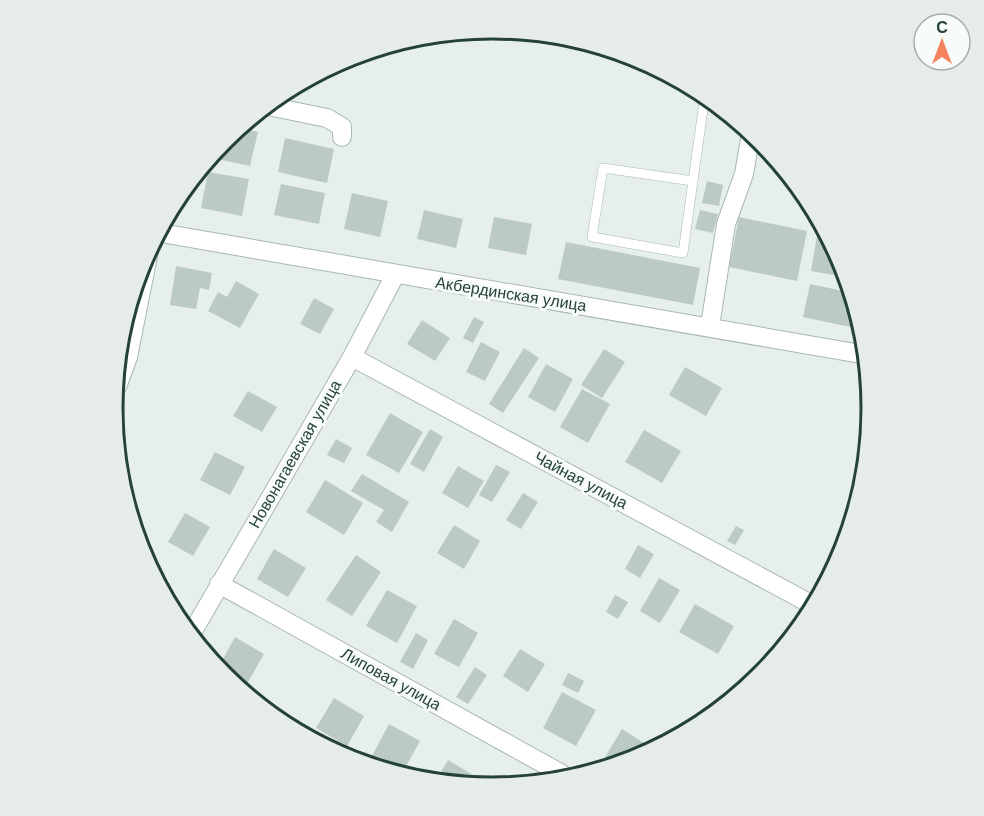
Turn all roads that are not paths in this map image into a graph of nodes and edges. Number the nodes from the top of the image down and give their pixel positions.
1 (704, 106) edge
2 (277, 108) edge
3 (342, 137) dead end
4 (749, 144) edge
5 (693, 182) junction
6 (167, 234) edge
7 (396, 275) junction
8 (139, 303) edge
9 (710, 326) junction
10 (857, 353) edge
11 (352, 357) junction
12 (126, 363) edge
13 (219, 584) junction
14 (806, 602) edge
15 (195, 627) edge
16 (557, 771) edge

1 - 5 lane
2 - 3 street
4 - 9 street
5 - 5 lane
6 - 7 street, Акбердинская улица
7 - 9 street, Акбердинская улица
7 - 11 street, Новонагаевская улица
8 - 12 street
9 - 10 street, Акбердинская улица
11 - 13 street, Новонагаевская улица
11 - 14 street, Чайная улица
13 - 15 street, Новонагаевская улица
13 - 16 street, Липовая улица

